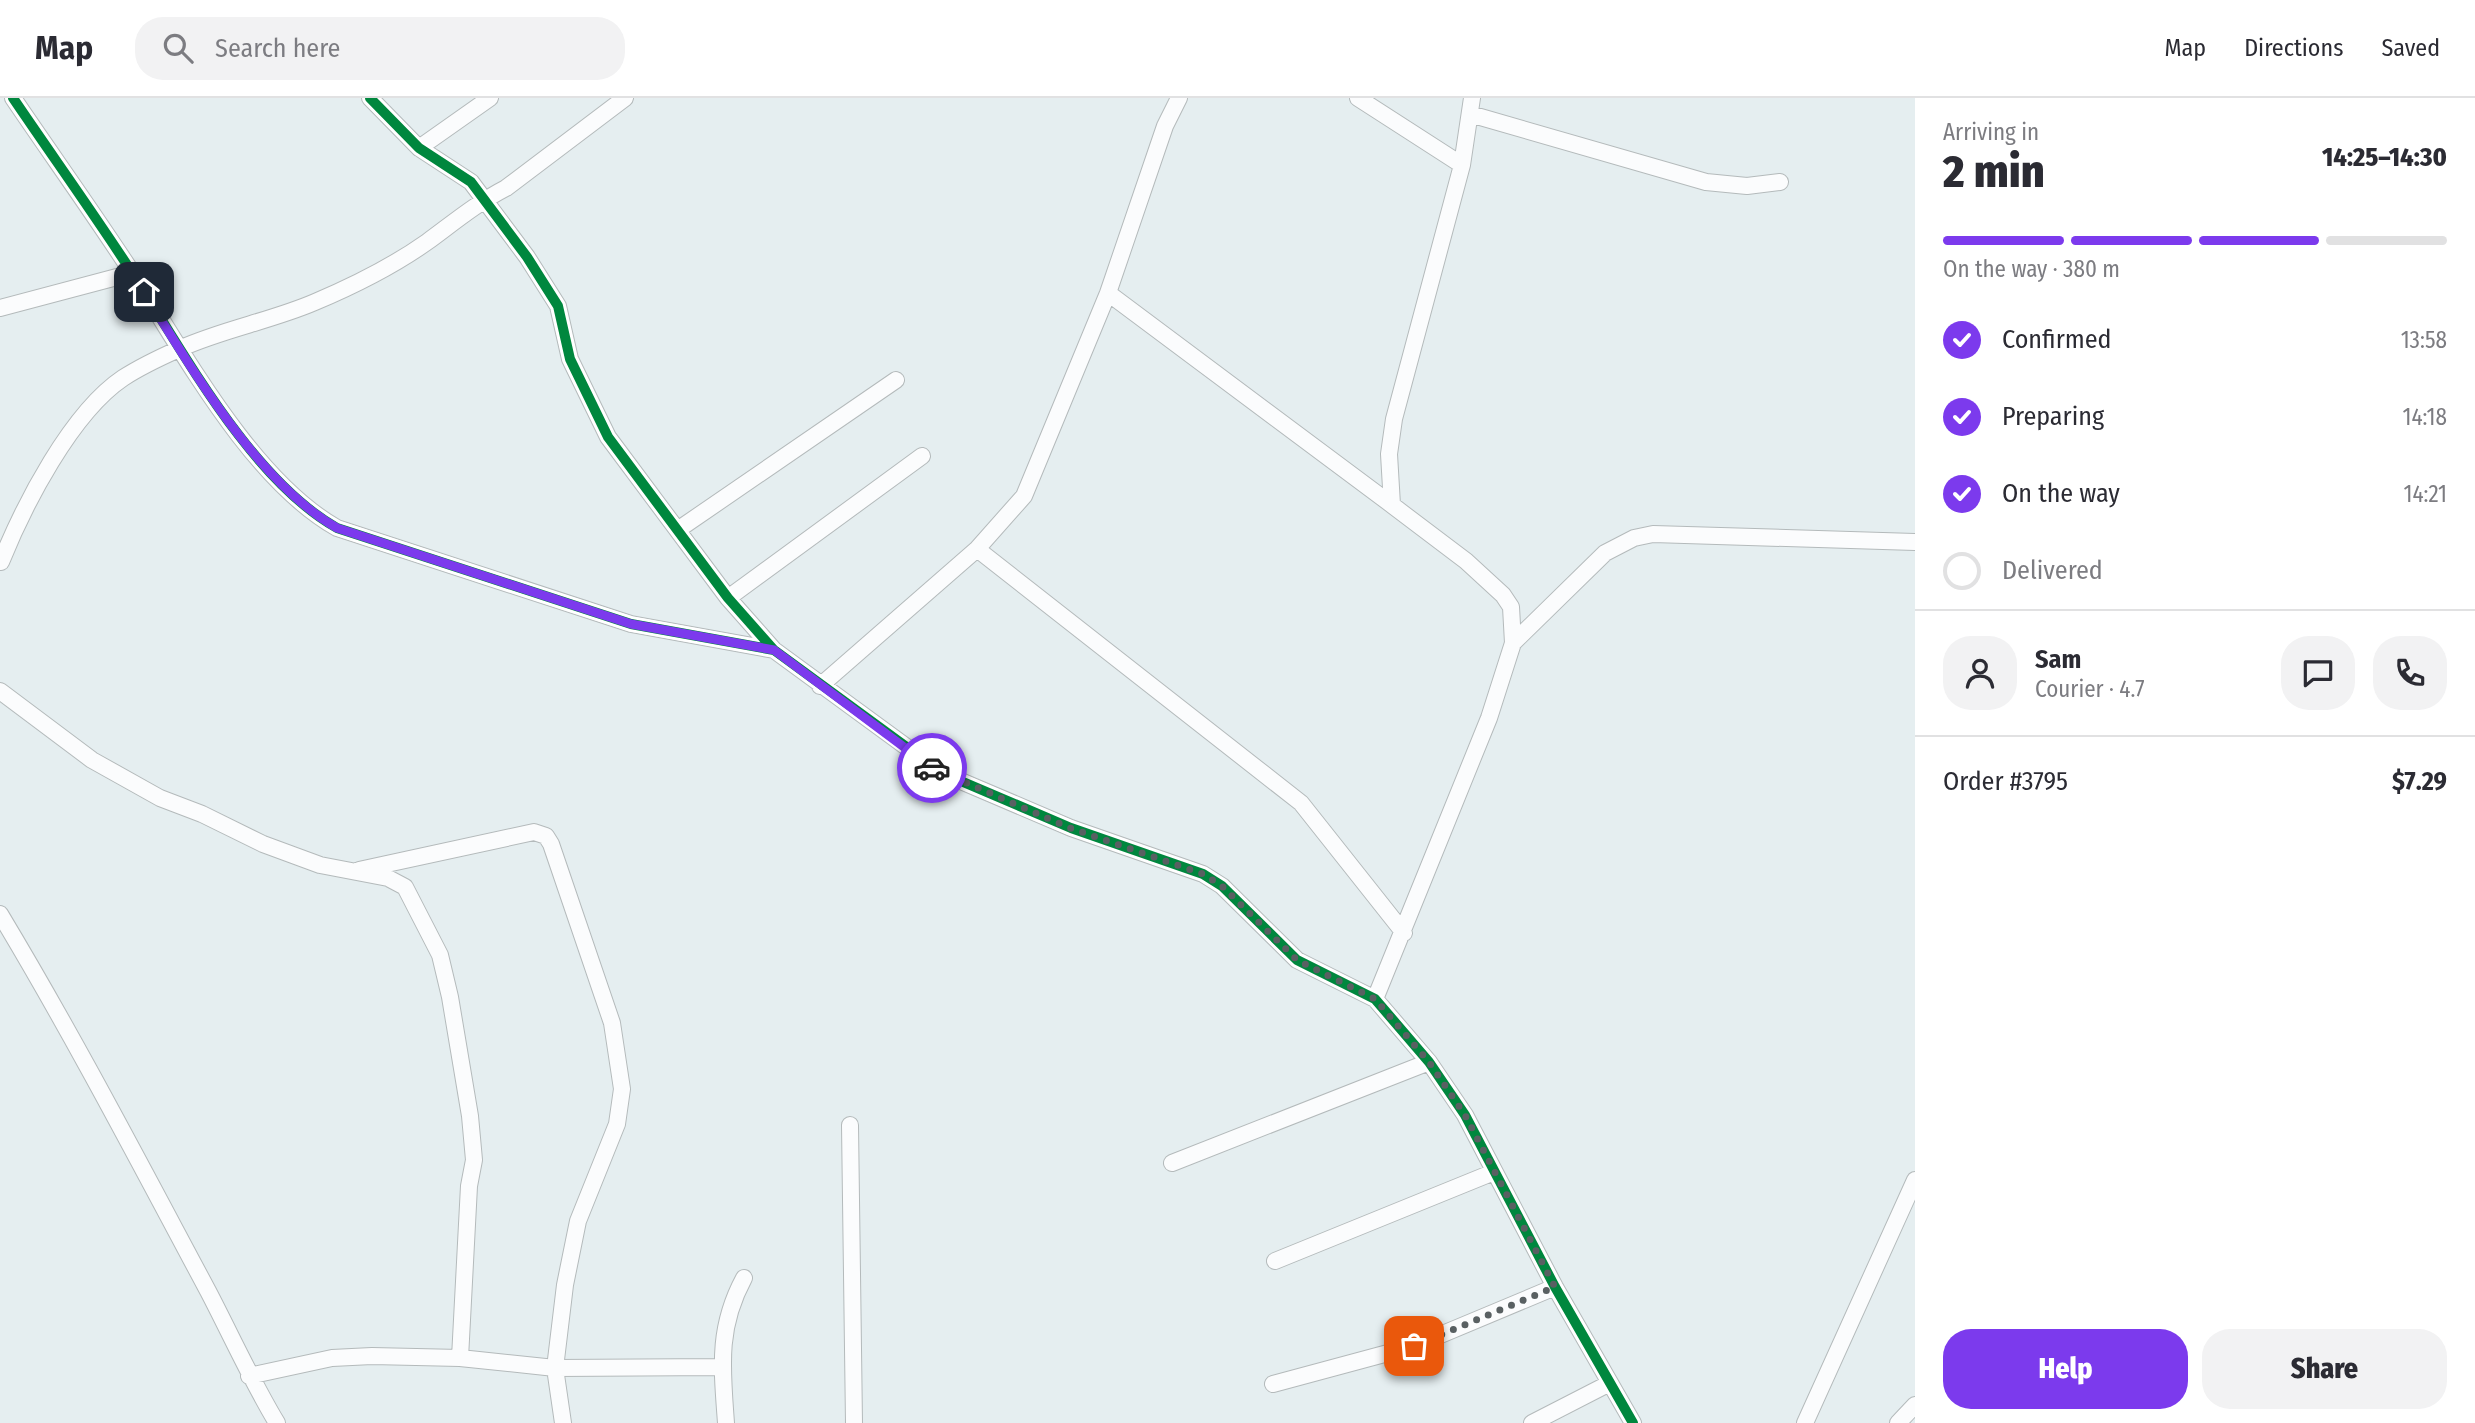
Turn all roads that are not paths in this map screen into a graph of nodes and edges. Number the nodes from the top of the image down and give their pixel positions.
1 (13, 98) edge
2 (370, 98) edge
3 (490, 98) edge
4 (625, 98) edge
5 (1179, 98) edge
6 (1358, 98) edge
7 (1471, 106) edge
8 (419, 148) junction
9 (1462, 165) junction
10 (1780, 182) dead end
11 (484, 199) junction
12 (132, 273) junction
13 (1108, 293) junction
14 (0, 308) edge
15 (179, 349) junction
16 (896, 380) dead end
17 (922, 456) dead end
18 (1392, 505) junction
19 (679, 529) junction
20 (1915, 542) edge
21 (977, 549) junction
22 (1, 562) edge
23 (728, 598) junction
24 (1513, 642) junction
25 (774, 650) junction
26 (820, 686) junction
27 (0, 691) edge
28 (350, 872) junction
29 (0, 914) edge
30 (1404, 933) junction
31 (1375, 999) junction
32 (1429, 1062) junction
33 (850, 1125) dead end
34 (1172, 1163) dead end
35 (1494, 1172) junction
36 (1915, 1180) edge
37 (1276, 1261) dead end
38 (744, 1278) dead end
39 (1555, 1287) junction
40 (460, 1358) junction
41 (723, 1367) junction
42 (555, 1368) junction
43 (249, 1376) junction
44 (1609, 1383) junction
45 (1273, 1384) dead end
46 (1915, 1405) edge
47 (276, 1423) edge
48 (563, 1423) edge
49 (726, 1423) edge
50 (854, 1423) edge
51 (1532, 1423) edge
52 (1633, 1423) edge
53 (1805, 1423) edge
54 (1898, 1423) edge

1 - 12 street
2 - 8 street
3 - 8 street
4 - 11 street
5 - 13 street
6 - 9 street
7 - 9 street
7 - 10 street
8 - 11 street
9 - 18 street
11 - 15 street
11 - 19 street
12 - 14 street
12 - 15 street
13 - 18 street
13 - 21 street
15 - 22 street
15 - 25 street
16 - 19 street
17 - 23 street
18 - 24 street
19 - 23 street
20 - 24 street
21 - 26 street
21 - 30 street
23 - 25 street
24 - 30 street
25 - 26 street
26 - 31 street
27 - 28 street
28 - 40 street
28 - 42 street
29 - 43 street
30 - 31 street
31 - 32 street
32 - 34 street
32 - 35 street
33 - 50 street
35 - 37 street
35 - 39 street
36 - 53 street
38 - 41 street
39 - 44 street
39 - 45 street
40 - 42 street
40 - 43 street
41 - 42 street
41 - 49 street
42 - 48 street
43 - 47 street
44 - 51 street
44 - 52 street
46 - 54 street

